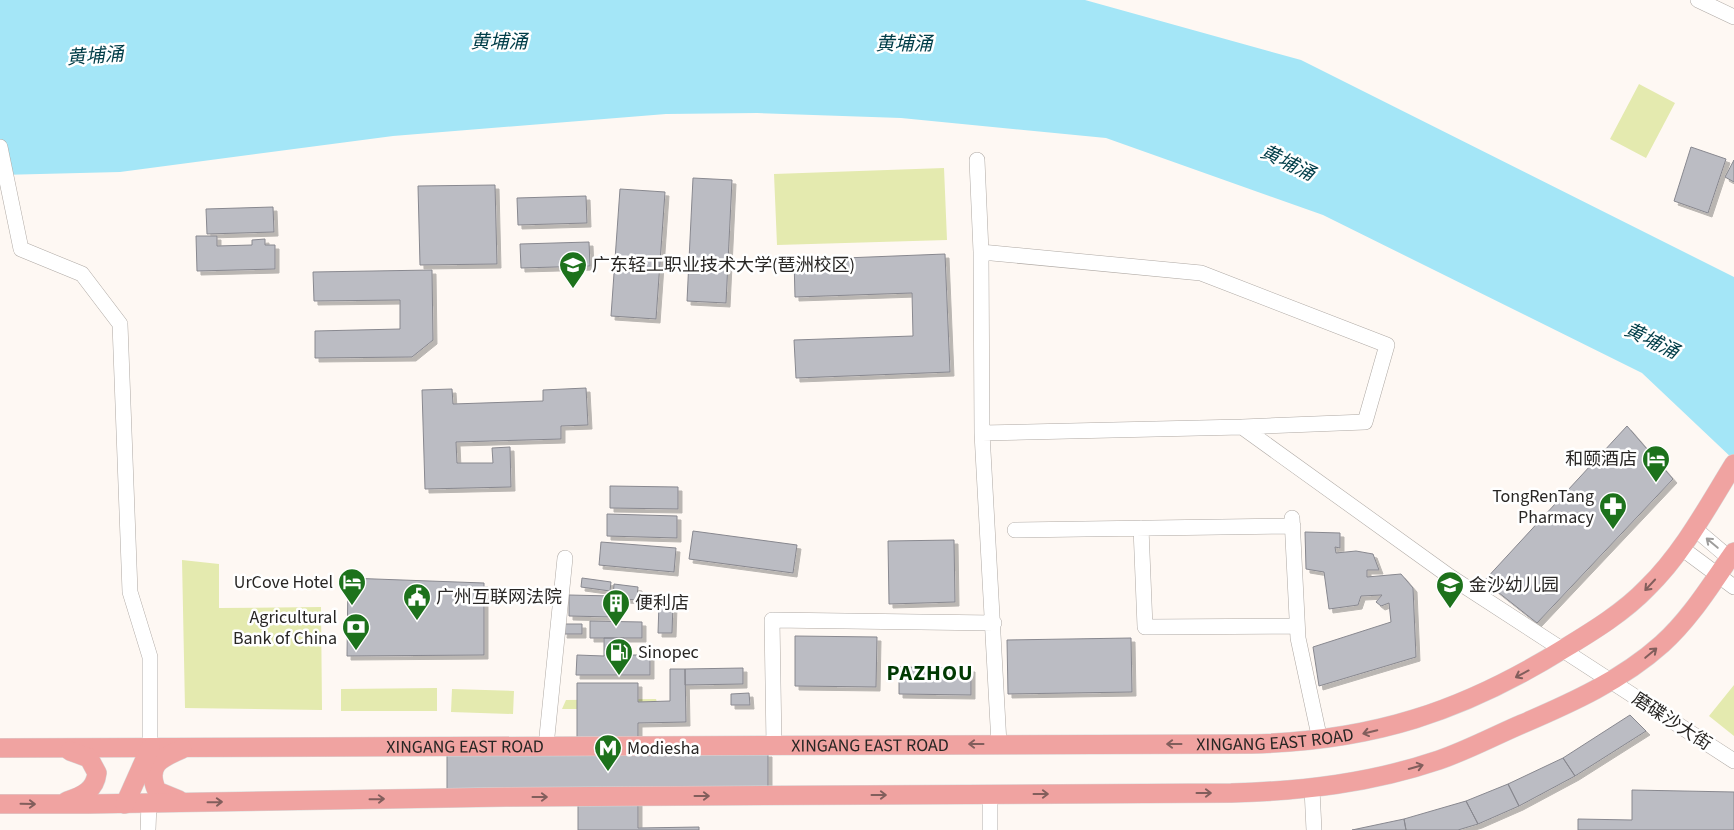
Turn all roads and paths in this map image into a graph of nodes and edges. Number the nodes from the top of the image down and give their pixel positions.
1 (1698, 0) edge
2 (1734, 17) edge
3 (0, 147) edge
4 (977, 160) dead end
5 (981, 252) junction
6 (1242, 427) junction
7 (982, 433) junction
8 (1734, 464) edge
9 (1141, 528) junction
10 (1694, 528) junction
11 (1015, 530) dead end
12 (1680, 547) junction
13 (1733, 557) edge
14 (565, 558) dead end
15 (1718, 575) junction
16 (1734, 587) edge
17 (994, 623) junction
18 (1297, 626) junction
19 (1564, 649) junction
20 (1611, 681) junction
21 (1320, 740) junction
22 (1000, 744) junction
23 (774, 745) junction
24 (546, 746) junction
25 (0, 748) edge
26 (56, 748) junction
27 (150, 748) junction
28 (185, 748) junction
29 (1734, 761) edge
30 (1312, 789) junction
31 (990, 794) junction
32 (148, 803) junction
33 (188, 803) junction
34 (0, 804) edge
35 (56, 804) junction
36 (125, 804) junction
37 (148, 830) edge
38 (990, 830) edge
39 (1314, 830) edge

1 - 2 street
3 - 27 street
4 - 5 street
5 - 6 street
5 - 7 street
6 - 7 street
6 - 19 street, 磨碟沙大街
7 - 17 street
8 - 10 main road, XINGANG EAST ROAD
9 - 11 street
9 - 18 street
9 - 18 street
10 - 12 main road, XINGANG EAST ROAD
13 -> 10 street
12 - 15 street
12 -> 19 main road, XINGANG EAST ROAD
13 - 15 main road
14 - 24 street
15 - 16 street
20 -> 15 main road
17 - 22 street
17 - 23 street
18 - 21 street
19 - 20 street, 磨碟沙大街
19 -> 21 main road, XINGANG EAST ROAD
20 - 29 street, 磨碟沙大街
30 -> 20 main road
21 -> 22 main road, XINGANG EAST ROAD
22 -> 23 main road, XINGANG EAST ROAD
23 - 24 main road, XINGANG EAST ROAD
24 - 28 main road, XINGANG EAST ROAD
25 - 26 main road, XINGANG EAST ROAD
26 - 27 main road, XINGANG EAST ROAD
26 - 35 main road
27 - 28 main road, XINGANG EAST ROAD
27 - 36 main road
28 - 33 main road
31 -> 30 main road
30 - 39 street
33 -> 31 main road
31 - 38 street
32 - 33 main road
32 - 36 main road
32 - 37 street
34 -> 35 main road
35 - 36 main road

